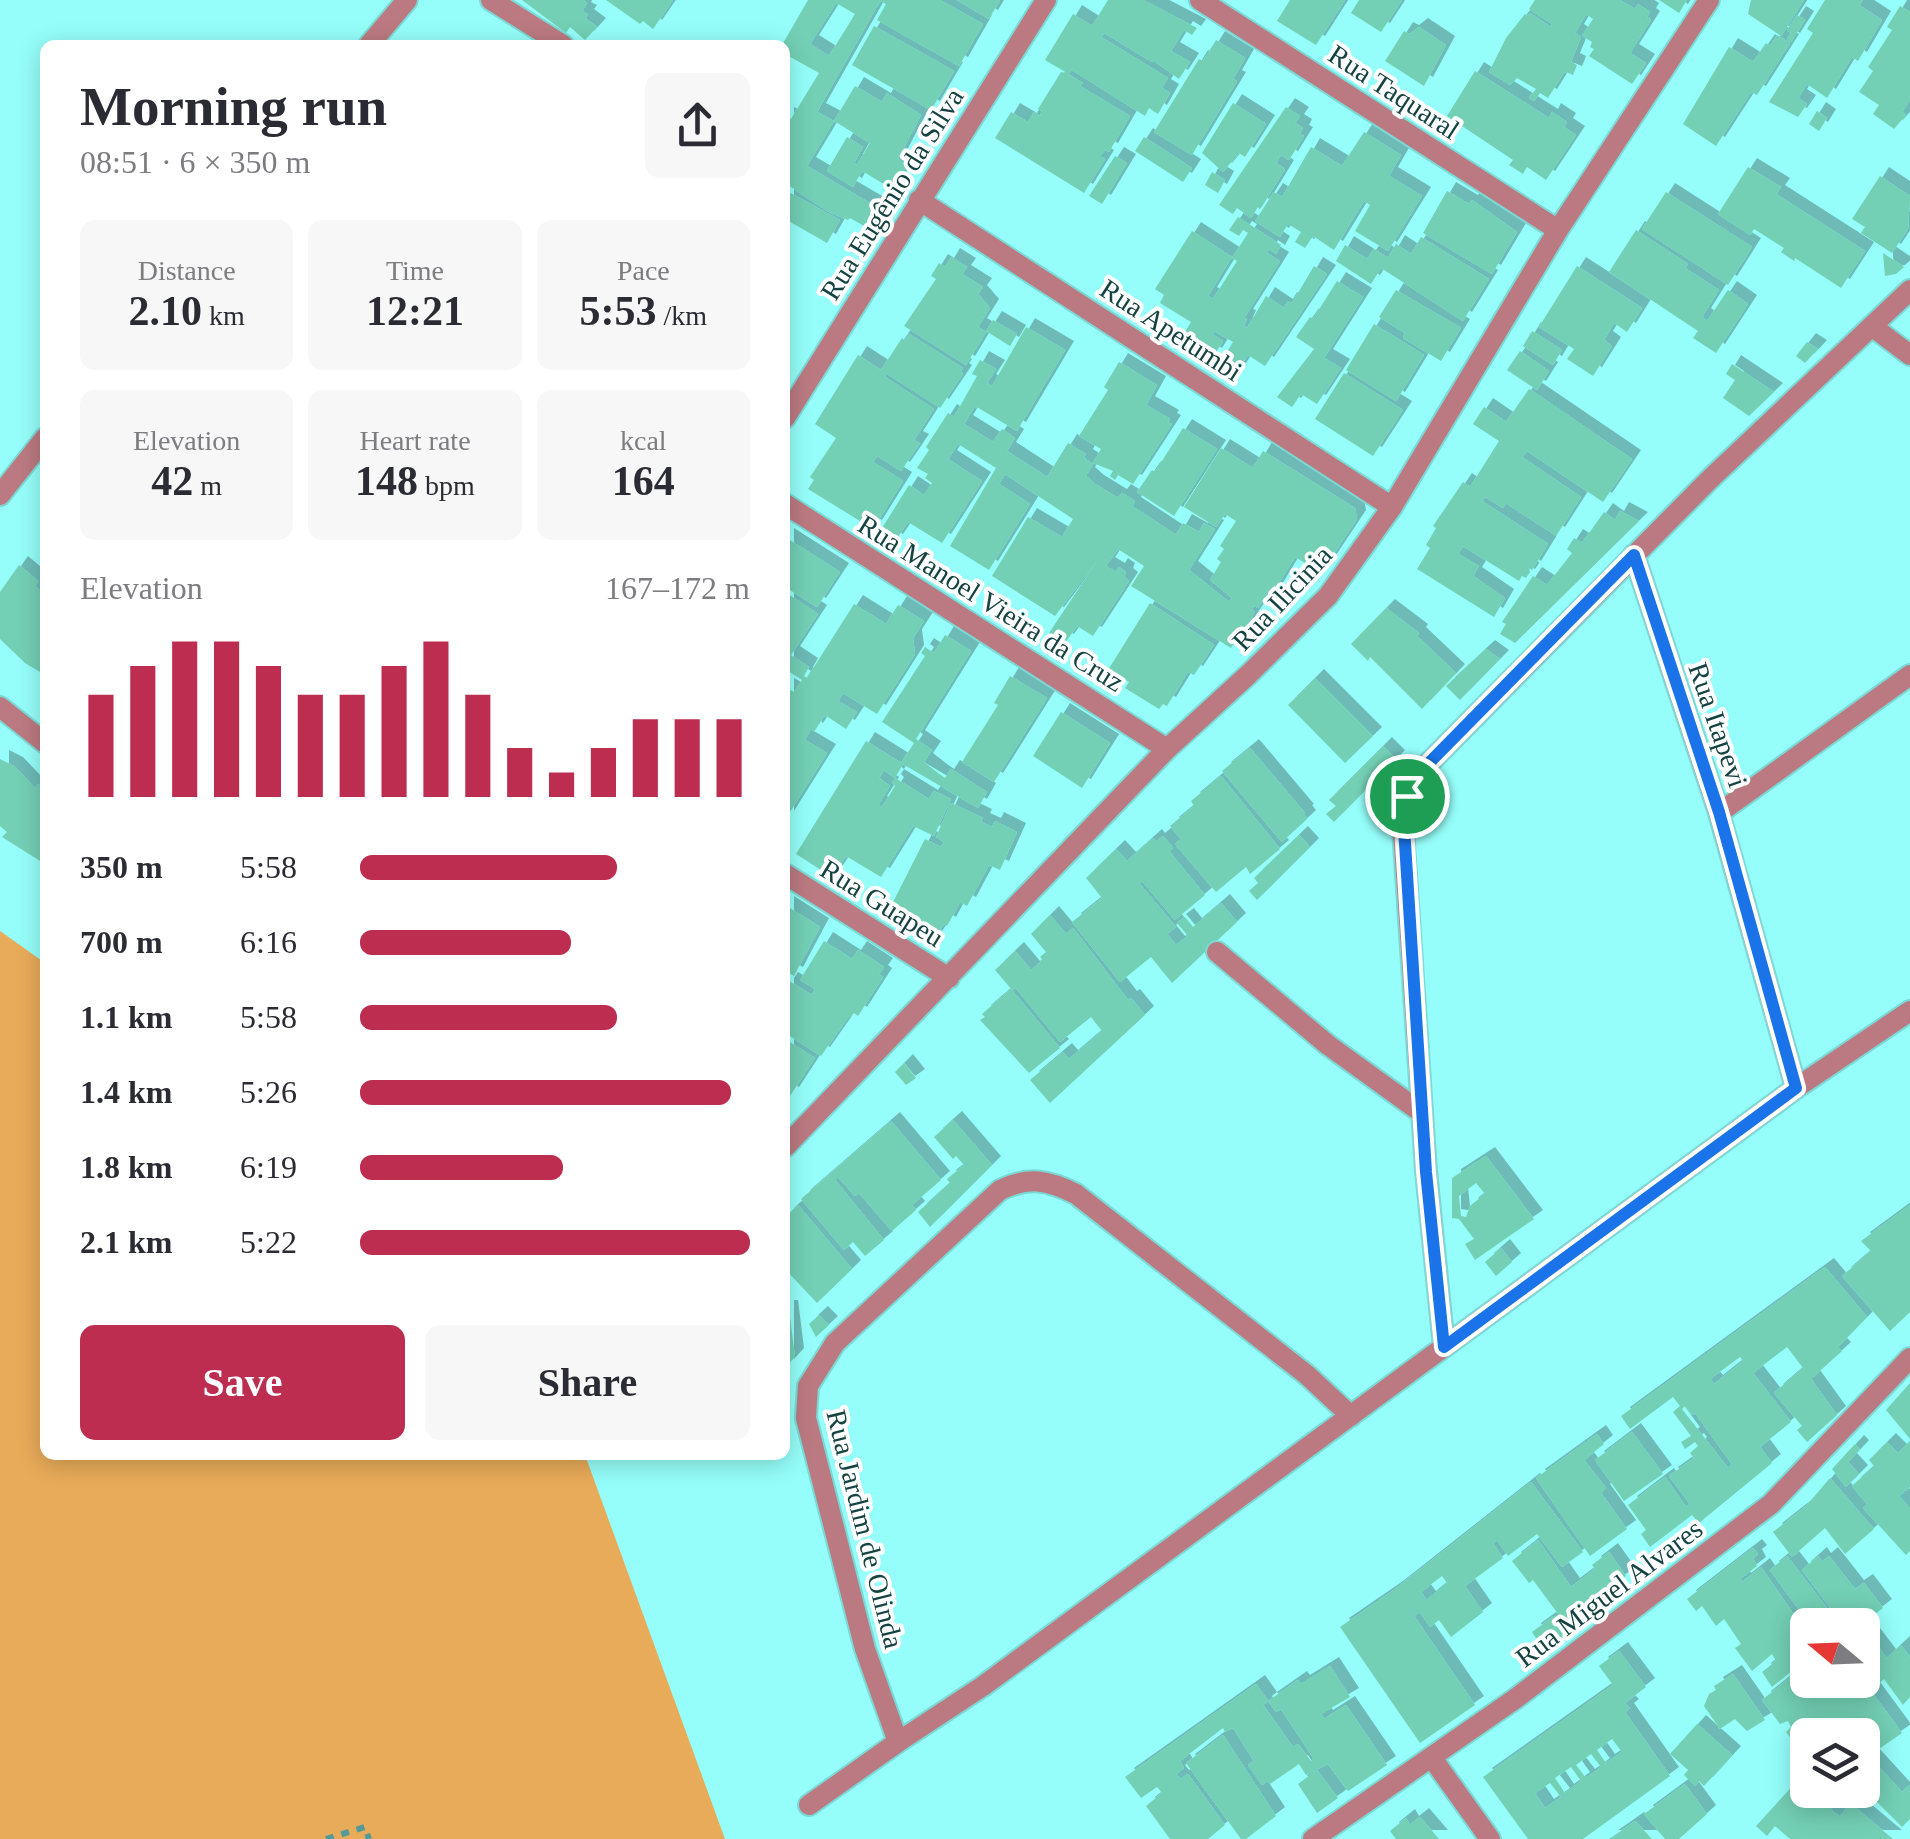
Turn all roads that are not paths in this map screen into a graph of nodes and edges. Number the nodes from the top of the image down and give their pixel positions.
1 (406, 0) edge
2 (492, 0) edge
3 (1046, 0) edge
4 (1200, 0) edge
5 (1709, 0) edge
6 (372, 40) edge
7 (555, 40) edge
8 (920, 200) junction
9 (1558, 230) junction
10 (1910, 290) edge
11 (1873, 327) junction
12 (1910, 355) edge
13 (790, 410) edge
14 (40, 444) edge
15 (0, 494) edge
16 (1392, 506) junction
17 (790, 507) edge
18 (1634, 555) junction
19 (1910, 675) edge
20 (0, 706) edge
21 (40, 739) edge
22 (1166, 749) junction
23 (1719, 812) junction
24 (790, 877) edge
25 (1217, 952) dead end
26 (949, 978) junction
27 (1910, 1011) edge
28 (1796, 1088) junction
29 (1422, 1113) junction
30 (790, 1143) edge
31 (1444, 1347) junction
32 (1910, 1358) edge
33 (1351, 1416) junction
34 (898, 1742) junction
35 (1432, 1758) junction
36 (809, 1805) dead end
37 (1313, 1839) edge
38 (1490, 1839) edge

1 - 6 street
2 - 7 street
3 - 8 street, Rua Eugênio da Silva
4 - 9 street, Rua Taquaral
5 - 9 street, Rua Ilicinia
8 - 13 street, Rua Eugênio da Silva
8 - 16 street, Rua Apetumbi
9 - 16 street, Rua Ilicinia
10 - 11 street
11 - 12 street
11 - 18 street
14 - 15 street
16 - 22 street, Rua Ilicinia
17 - 22 street, Rua Manoel Vieira da Cruz
18 - 23 street, Rua Itapevi
18 - 29 street
19 - 23 street
20 - 21 street
22 - 26 street, Rua Ilicinia
23 - 28 street, Rua Itapevi
24 - 26 street, Rua Guapeu
25 - 29 street
26 - 30 street, Rua Ilicinia
27 - 28 street
28 - 31 street
29 - 31 street
31 - 33 street
32 - 35 street, Rua Miguel Alvares
33 - 34 street
33 - 34 street, Rua Jardim de Olinda
34 - 36 street
35 - 37 street, Rua Miguel Alvares
35 - 38 street

